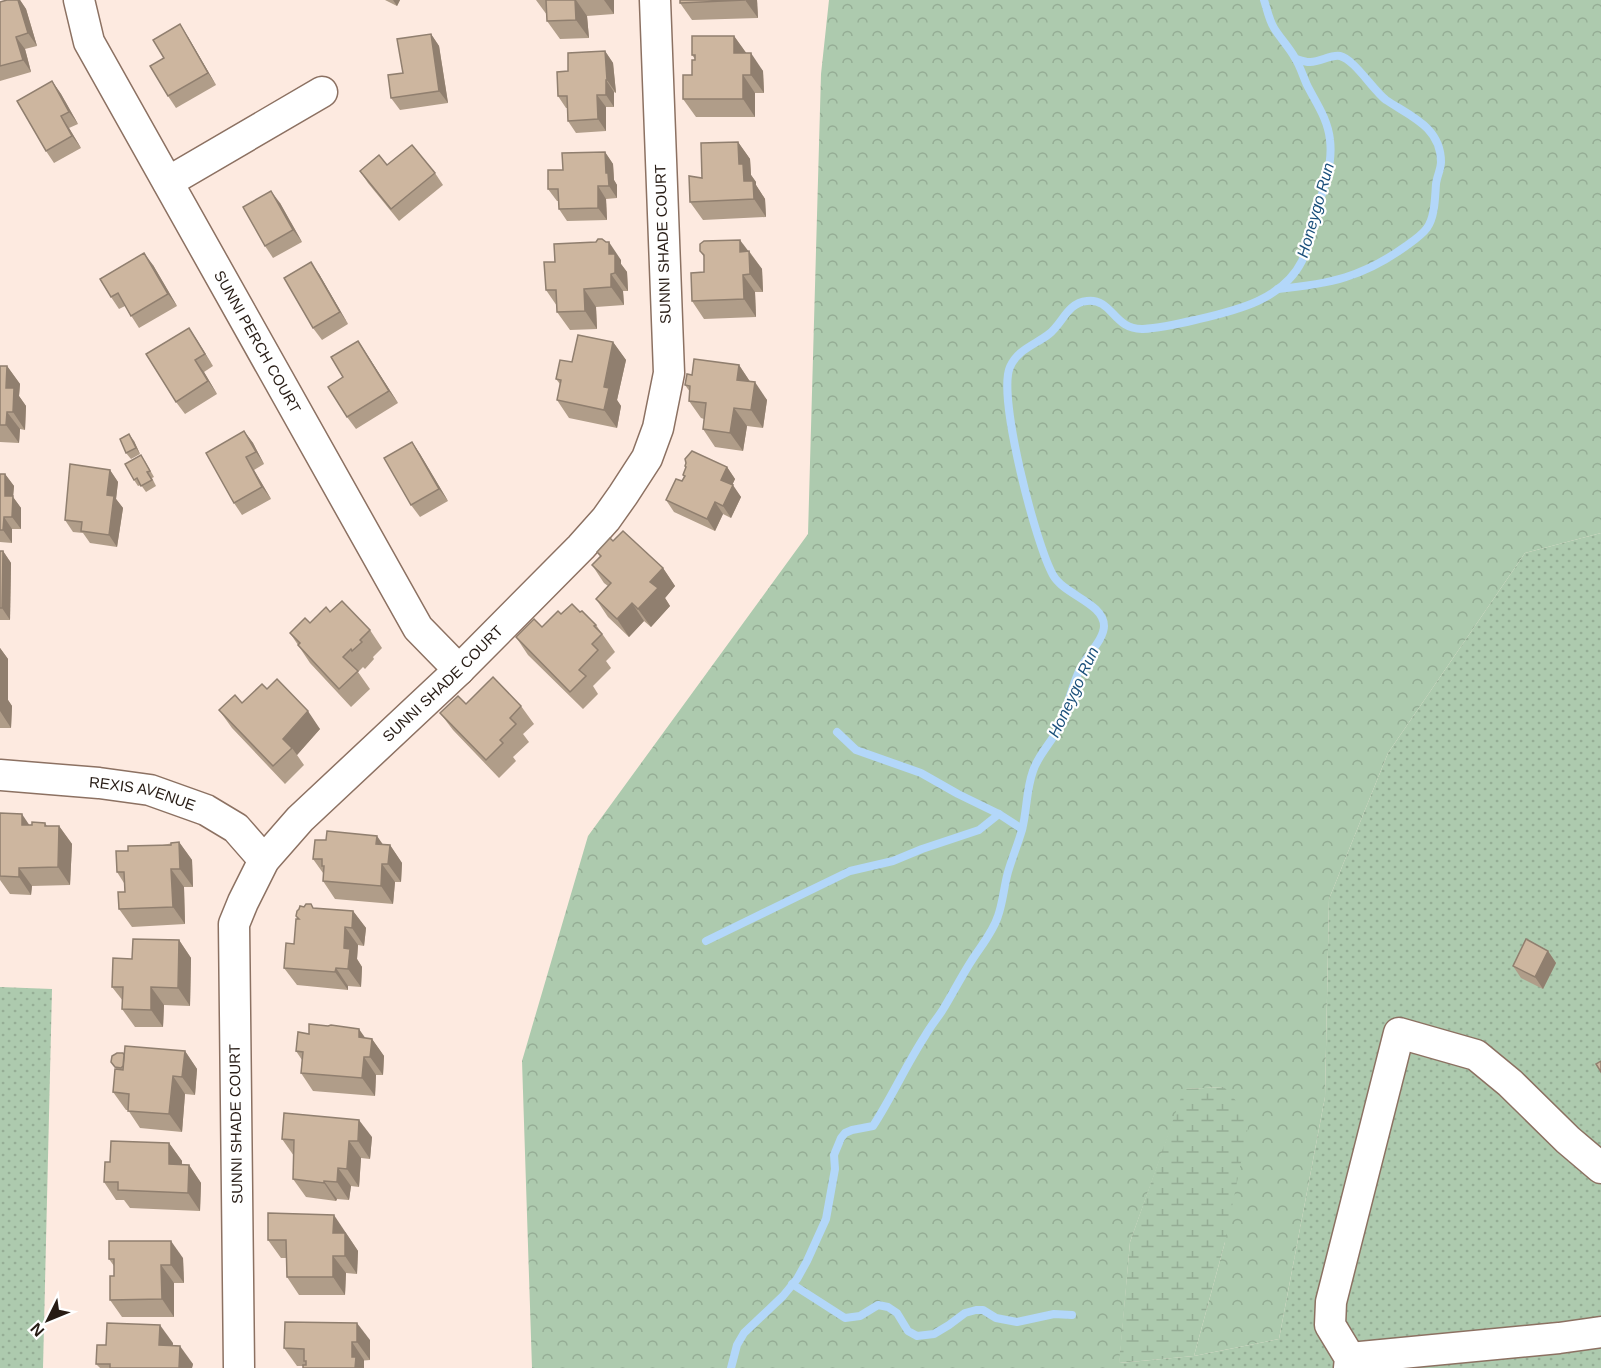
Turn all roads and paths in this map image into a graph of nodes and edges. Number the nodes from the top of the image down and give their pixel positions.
1 (79, 0) edge
2 (655, 0) edge
3 (322, 93) dead end
4 (168, 182) junction
5 (459, 670) junction
6 (0, 775) edge
7 (264, 860) junction
8 (1601, 1168) edge
9 (1601, 1332) edge
10 (1349, 1363) edge
11 (239, 1368) edge

1 - 4 street, SUNNI PERCH COURT
2 - 5 street, SUNNI SHADE COURT
3 - 4 street
4 - 5 street, SUNNI PERCH COURT
5 - 7 street, SUNNI SHADE COURT
6 - 7 street, REXIS AVENUE
7 - 11 street, SUNNI SHADE COURT
8 - 10 street
9 - 10 street

